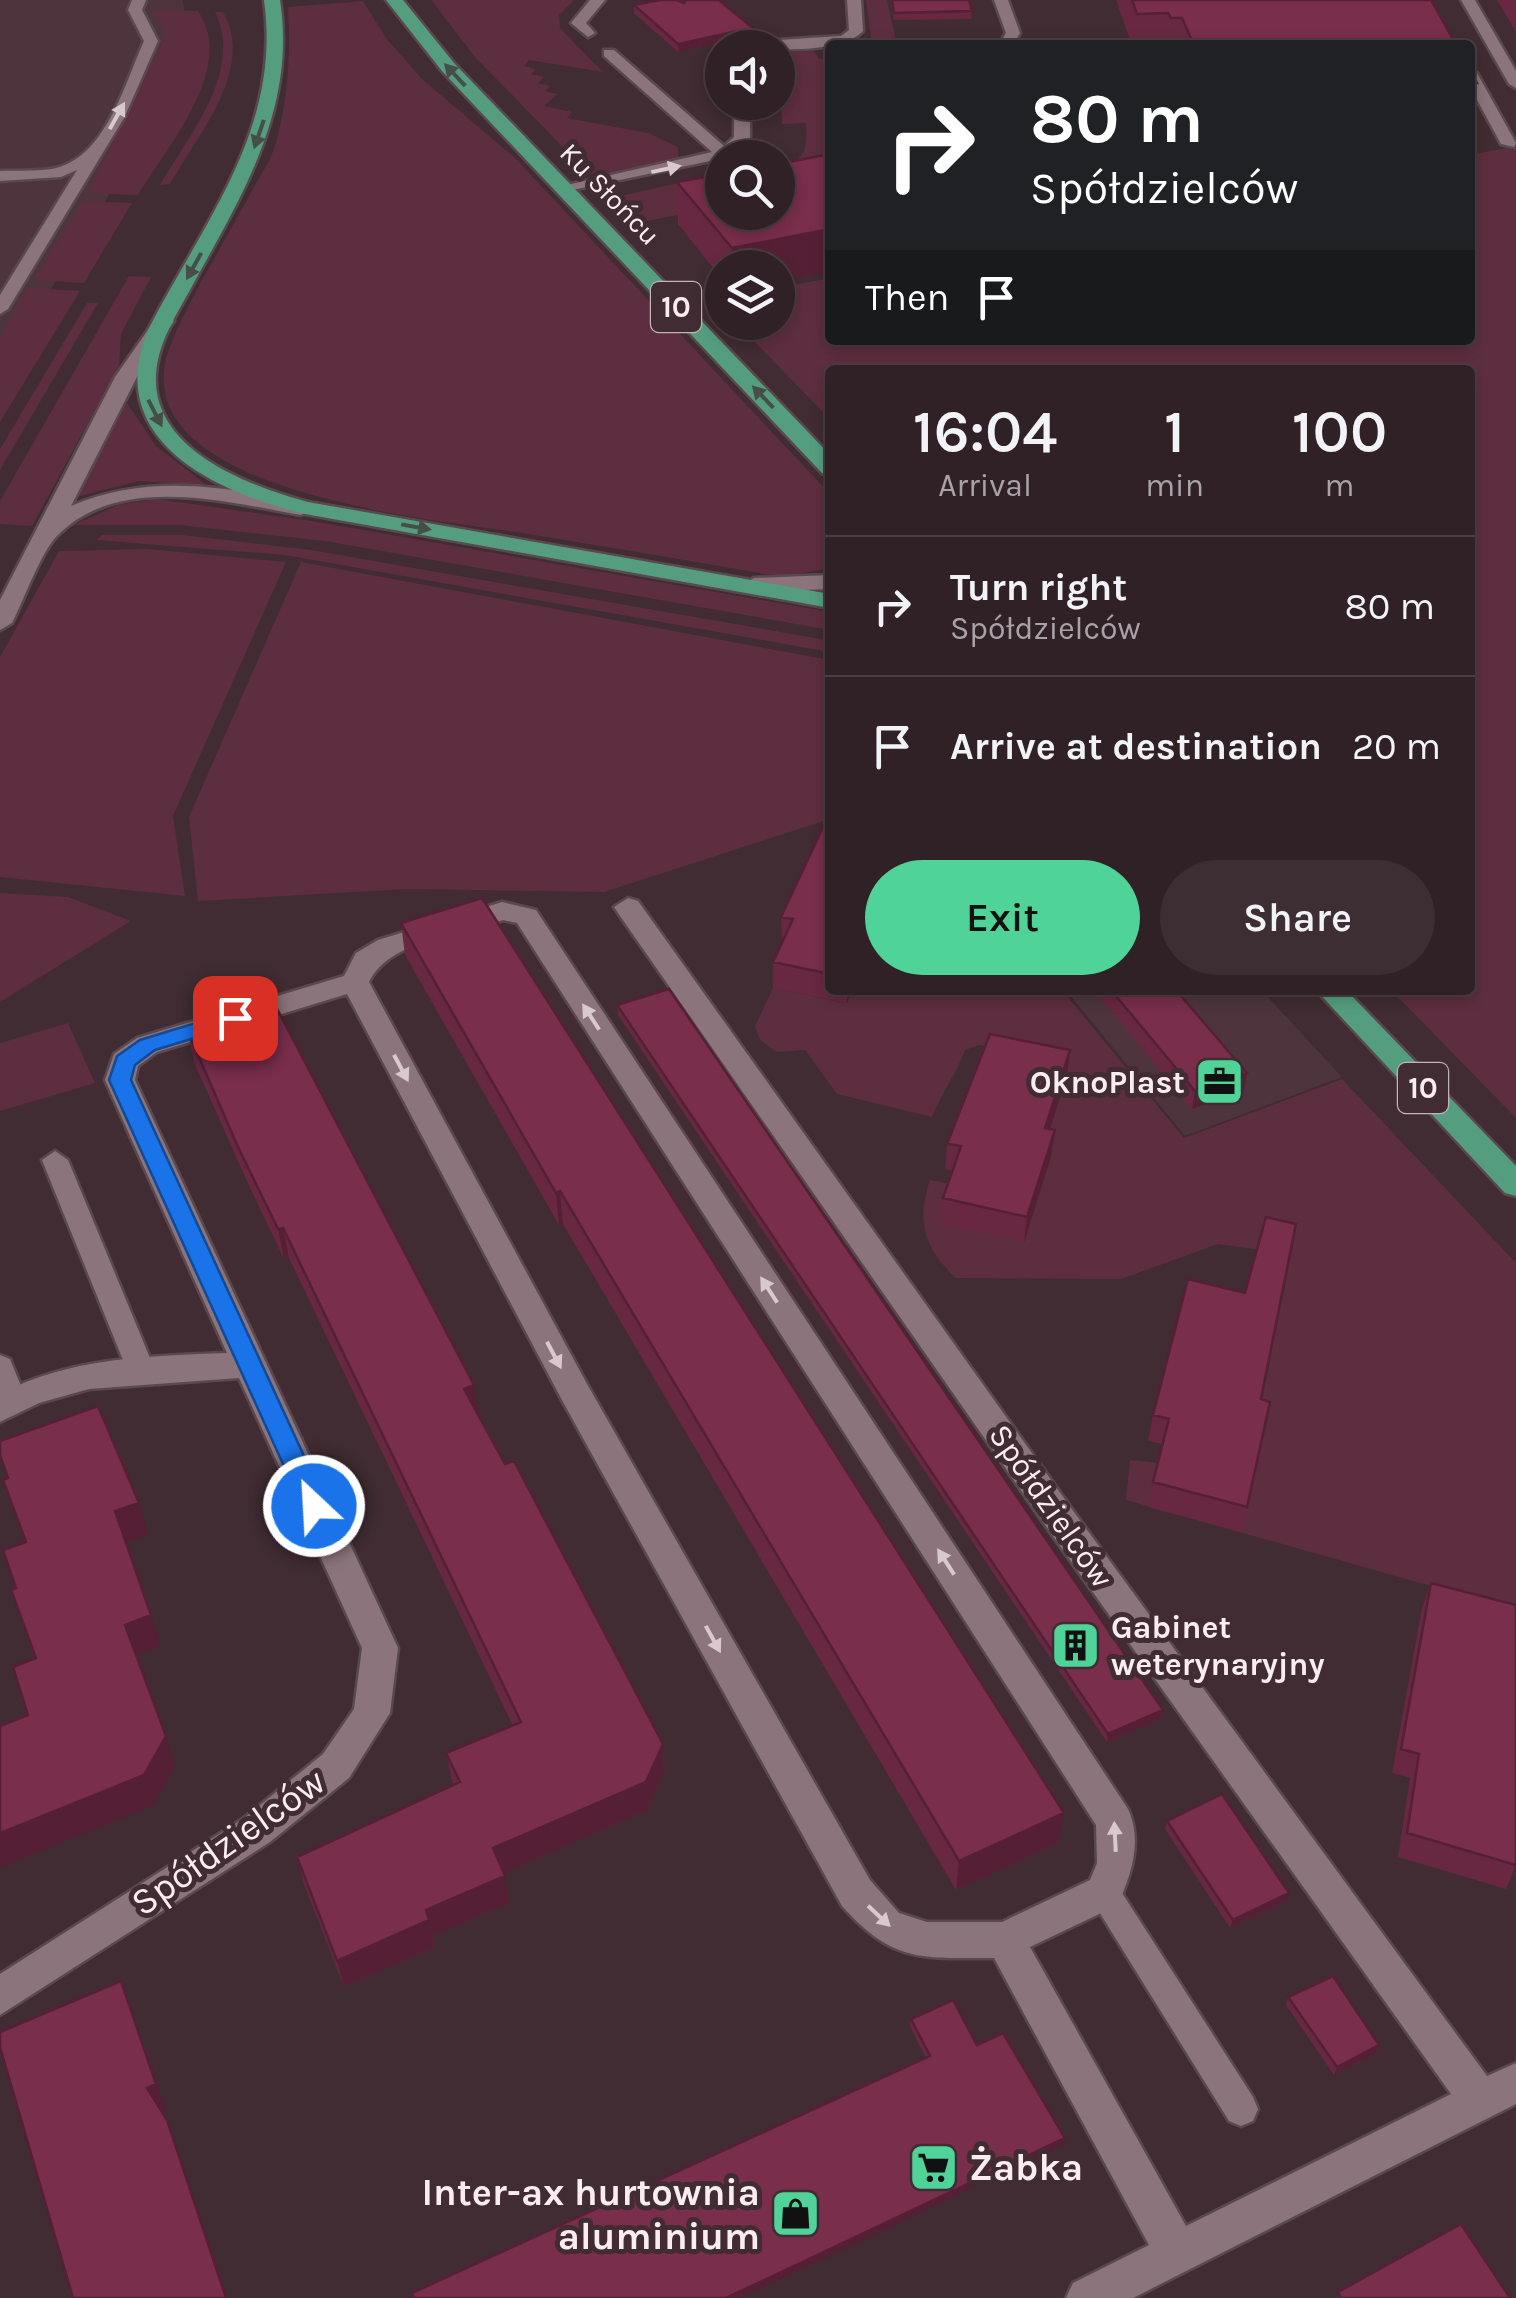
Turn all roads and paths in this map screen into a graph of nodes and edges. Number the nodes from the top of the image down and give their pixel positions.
1 (272, 0) edge
2 (394, 0) edge
3 (598, 0) edge
4 (854, 0) edge
5 (1001, 0) edge
6 (1468, 0) edge
7 (134, 2) edge
8 (588, 33) dead end
9 (845, 40) edge
10 (1009, 40) edge
11 (825, 41) edge
12 (795, 43) edge
13 (608, 54) dead end
14 (1475, 82) edge
15 (1516, 84) edge
16 (708, 140) edge
17 (1509, 144) dead end
18 (100, 146) junction
19 (705, 160) edge
20 (0, 176) edge
21 (24, 178) junction
22 (564, 190) junction
23 (68, 201) junction
24 (0, 309) edge
25 (164, 321) junction
26 (825, 463) edge
27 (320, 510) junction
28 (46, 532) junction
29 (825, 582) edge
30 (754, 585) junction
31 (825, 600) edge
32 (0, 623) edge
33 (628, 907) dead end
34 (355, 982) junction
35 (1335, 995) edge
36 (55, 1160) dead end
37 (1516, 1185) edge
38 (248, 1365) junction
39 (0, 1366) edge
40 (141, 1370) junction
41 (6, 1405) edge
42 (1104, 1892) junction
43 (1005, 1940) junction
44 (0, 1996) edge
45 (1498, 2092) edge
46 (1241, 2109) dead end
47 (1177, 2253) junction
48 (1088, 2298) edge

1 -> 25 main road
22 -> 2 main road, Ku Słońcu / 10
3 - 8 lane
4 - 9 lane
5 - 10 lane
6 - 15 lane
18 -> 7 lane
11 - 12 lane
13 - 16 lane
14 - 17 lane
18 - 21 lane
18 - 23 lane
22 -> 19 lane
20 - 21 lane
21 - 23 lane
26 -> 22 main road, Ku Słońcu / 10
23 - 24 lane
25 -> 27 main road
25 - 28 street
27 - 28 street
27 -> 30 main road
28 - 32 street
29 - 30 street
30 - 31 main road
33 - 45 street, Spółdzielców
34 - 38 street, Spółdzielców
42 -> 34 street
34 -> 43 street
35 - 37 main road, 10
36 - 40 lane
38 - 40 street
38 - 44 street, Spółdzielców
39 - 41 lane
40 - 41 street
42 - 43 street
42 - 46 lane
43 - 47 street
45 - 47 street, Spółdzielców
47 - 48 street, Spółdzielców

